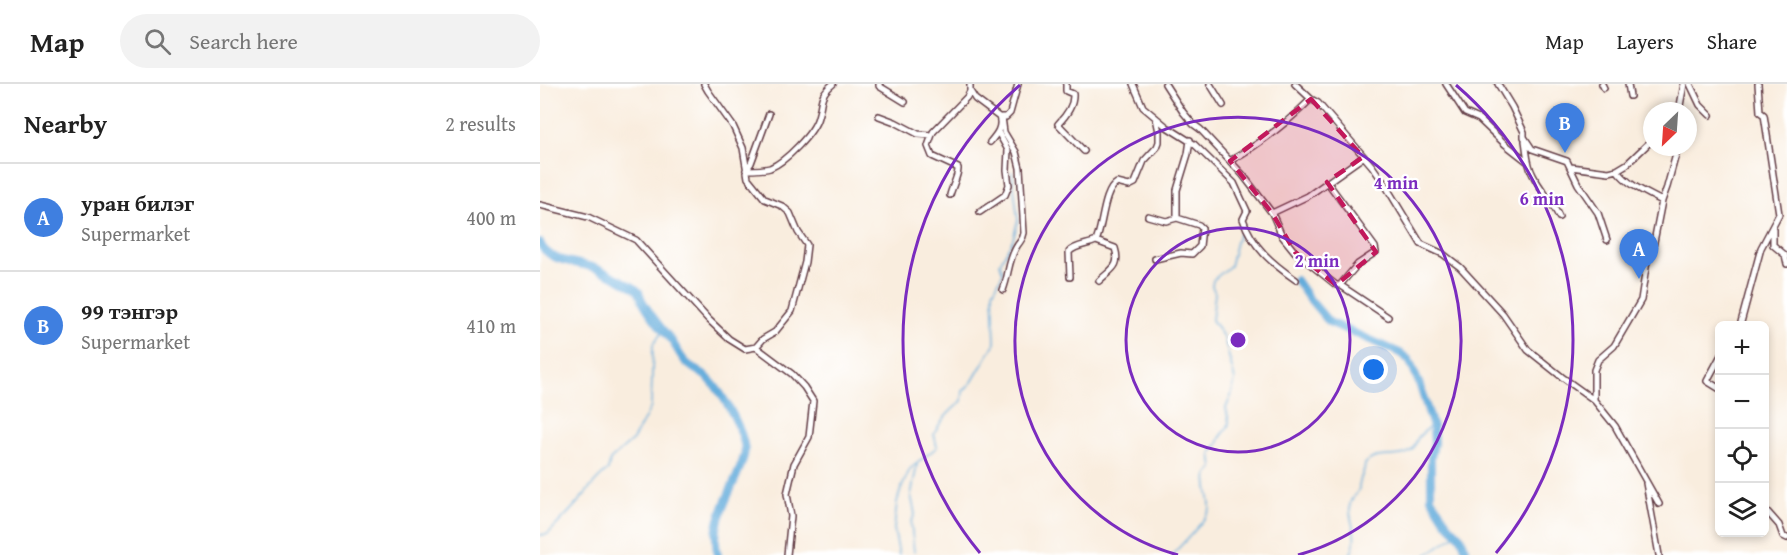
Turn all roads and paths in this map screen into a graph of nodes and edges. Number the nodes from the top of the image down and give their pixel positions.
1 (705, 84) edge
2 (820, 84) edge
3 (879, 84) edge
4 (1018, 84) edge
5 (1066, 84) edge
6 (1132, 84) edge
7 (1165, 84) edge
8 (1210, 84) edge
9 (1295, 84) edge
10 (1446, 84) edge
11 (1498, 84) edge
12 (1628, 84) edge
13 (1684, 84) edge
14 (1690, 84) edge
15 (1758, 84) edge
16 (830, 86) edge
17 (970, 87) edge
18 (1630, 96) dead end
19 (1311, 99) junction
20 (904, 102) dead end
21 (1681, 102) edge
22 (1223, 105) dead end
23 (769, 114) dead end
24 (1710, 115) dead end
25 (879, 116) dead end
26 (1001, 117) junction
27 (1156, 118) junction
28 (998, 132) junction
29 (931, 135) junction
30 (1524, 137) junction
31 (1190, 140) junction
32 (990, 142) dead end
33 (1643, 149) edge
34 (1084, 151) dead end
35 (1676, 156) edge
36 (1363, 158) junction
37 (1230, 161) junction
38 (1528, 162) junction
39 (1571, 167) junction
40 (746, 170) junction
41 (1617, 170) junction
42 (1328, 183) junction
43 (950, 195) dead end
44 (1662, 201) junction
45 (540, 204) edge
46 (981, 212) dead end
47 (1272, 213) junction
48 (1148, 216) dead end
49 (1559, 217) dead end
50 (1177, 218) junction
51 (1774, 225) junction
52 (1607, 240) dead end
53 (1096, 241) junction
54 (1155, 259) dead end
55 (1787, 264) edge
56 (1070, 277) dead end
57 (1296, 280) dead end
58 (1099, 281) dead end
59 (1340, 285) junction
60 (1003, 290) dead end
61 (1388, 317) dead end
62 (1741, 321) edge
63 (756, 347) junction
64 (1715, 365) edge
65 (1715, 386) edge
66 (1594, 400) junction
67 (1645, 479) junction
68 (1659, 504) dead end
69 (1769, 514) edge
70 (1787, 538) edge
71 (787, 555) edge
72 (1659, 555) edge

1 - 40 street
2 - 16 street
3 - 20 street
4 - 26 street
5 - 34 street
6 - 27 street
7 - 37 street
8 - 22 street
9 - 19 street
10 - 38 street
11 - 30 street
12 - 18 street
13 - 21 street
14 - 24 street
15 - 51 street
16 - 40 street
17 - 26 street
17 - 29 street
19 - 36 street
19 - 37 street
23 - 40 street
25 - 29 street
26 - 28 street
26 - 60 street
27 - 31 street
27 - 53 street
28 - 32 street
28 - 46 street
29 - 43 street
30 - 38 street
30 - 39 street
31 - 50 street
31 - 57 street
33 - 41 street
35 - 44 street
36 - 42 street
36 - 66 street
37 - 47 street
38 - 49 street
39 - 41 street
39 - 52 street
40 - 63 street
41 - 44 street
42 - 47 street
42 - 59 street
44 - 66 street
45 - 63 street
47 - 59 street
48 - 50 street
50 - 54 street
51 - 55 street
51 - 62 street
53 - 56 street
53 - 58 street
59 - 61 street
63 - 71 street
64 - 65 street
66 - 67 street
67 - 68 street
67 - 72 street
69 - 70 street

